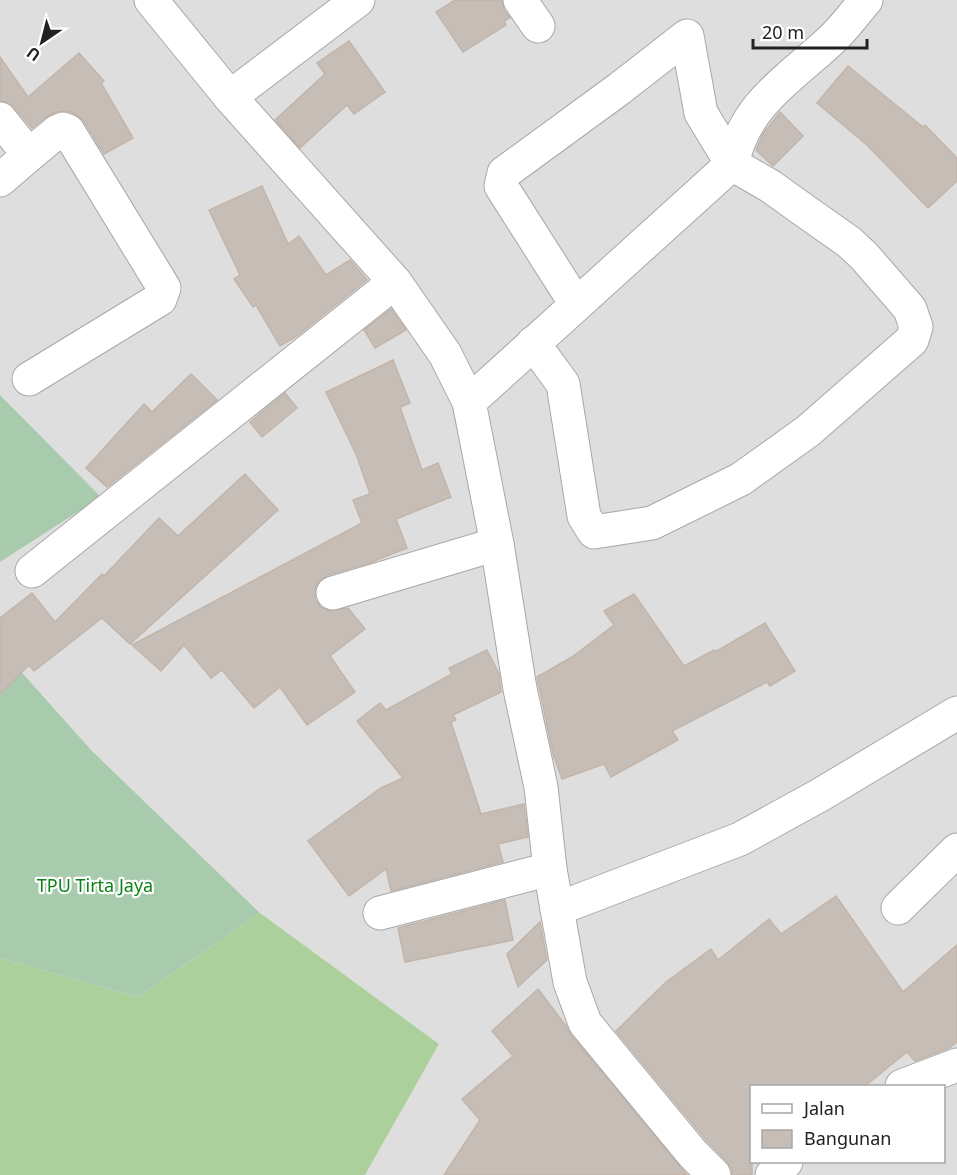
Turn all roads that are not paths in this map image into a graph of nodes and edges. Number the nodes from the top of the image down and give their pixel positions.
1 (151, 0) edge
2 (358, 0) edge
3 (866, 0) edge
4 (230, 97) junction
5 (0, 119) edge
6 (29, 155) junction
7 (732, 164) junction
8 (0, 180) edge
9 (395, 282) junction
10 (576, 304) junction
11 (533, 343) junction
12 (28, 379) dead end
13 (468, 402) junction
14 (497, 544) junction
15 (32, 571) dead end
16 (333, 593) dead end
17 (957, 713) edge
18 (957, 850) edge
19 (550, 868) junction
20 (898, 908) dead end
21 (557, 909) junction
22 (380, 913) dead end
23 (957, 1065) edge
24 (905, 1085) edge
25 (784, 1163) edge
26 (714, 1175) edge
27 (772, 1175) edge

1 - 4 street
2 - 4 street
3 - 7 street
4 - 9 street
5 - 6 street
6 - 8 street
6 - 12 street
7 - 10 street
7 - 10 street
7 - 11 street
9 - 13 street
9 - 15 street
10 - 11 street
11 - 13 street
13 - 14 street
14 - 16 street
14 - 19 street
17 - 21 street
18 - 20 street
19 - 21 street
19 - 22 street
21 - 26 street
23 - 24 street
25 - 27 street

